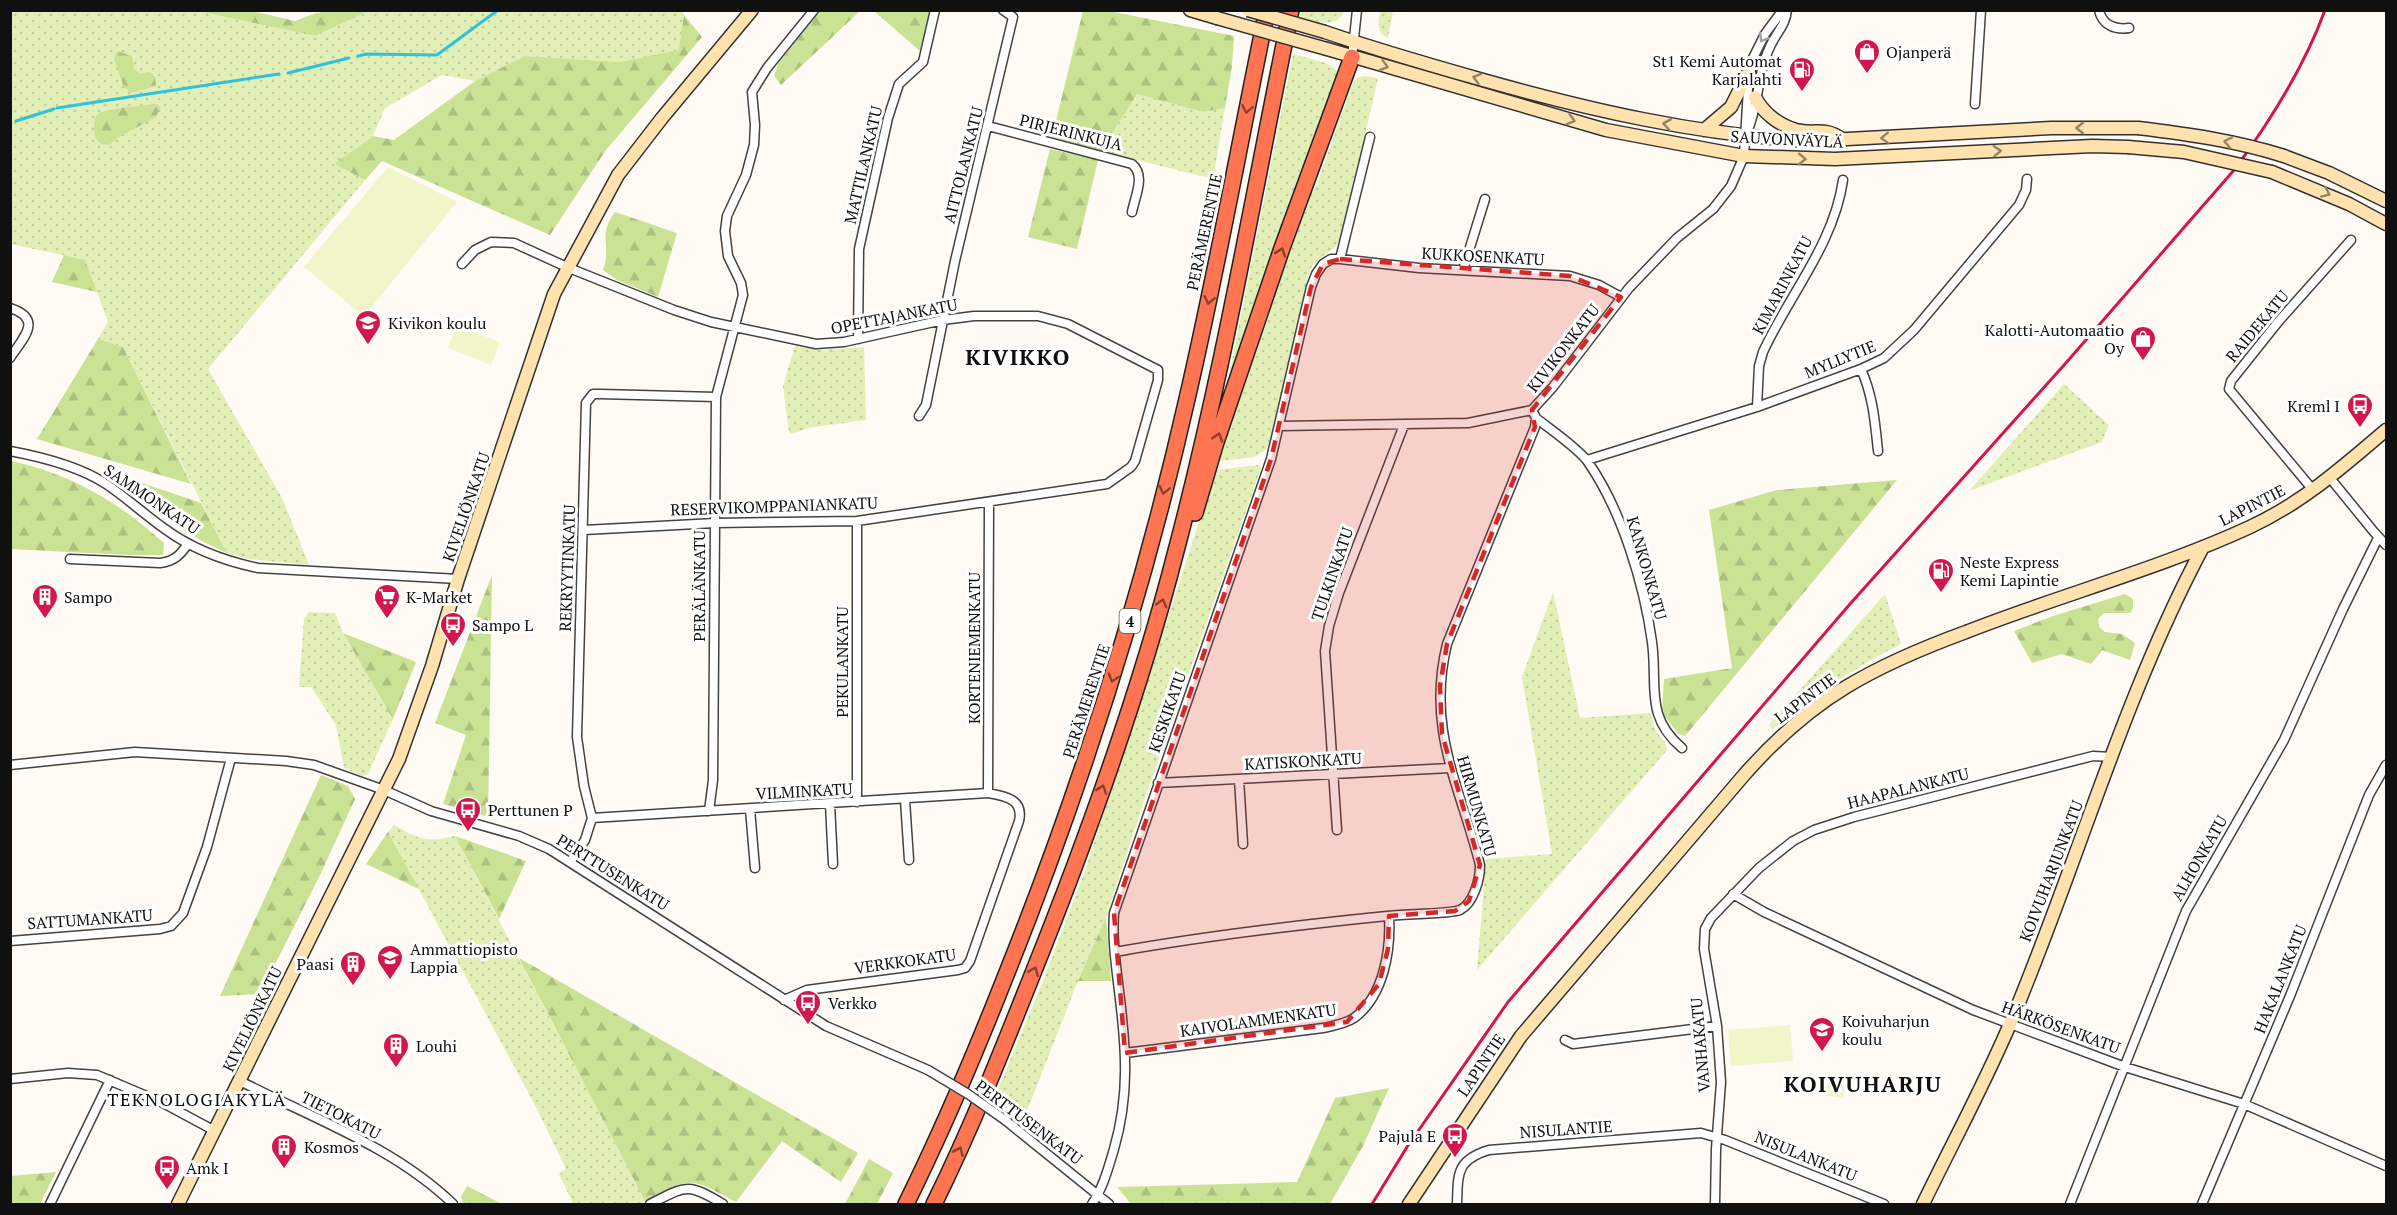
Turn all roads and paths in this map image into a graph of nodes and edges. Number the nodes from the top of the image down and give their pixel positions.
1 (752, 10) edge
2 (814, 10) edge
3 (935, 10) edge
4 (1003, 10) edge
5 (1190, 10) edge
6 (1248, 10) edge
7 (1255, 10) edge
8 (1267, 10) edge
9 (1291, 10) edge
10 (1357, 10) edge
11 (1787, 10) edge
12 (1981, 10) edge
13 (2099, 10) edge
14 (2128, 28) dead end
15 (1353, 50) junction
16 (1255, 68) junction
17 (1749, 71) junction
18 (1755, 97) junction
19 (1975, 104) dead end
20 (988, 126) junction
21 (1704, 130) junction
22 (1745, 136) junction
23 (1370, 137) dead end
24 (1842, 139) junction
25 (1744, 156) junction
26 (2027, 179) dead end
27 (1843, 180) dead end
28 (1485, 199) dead end
29 (2386, 201) edge
30 (1132, 212) dead end
31 (2386, 224) edge
32 (2351, 240) dead end
33 (1340, 259) junction
34 (462, 264) dead end
35 (569, 268) junction
36 (1463, 270) junction
37 (1621, 297) junction
38 (10, 308) edge
39 (943, 320) junction
40 (734, 326) junction
41 (858, 339) junction
42 (10, 358) edge
43 (1861, 369) junction
44 (716, 397) junction
45 (1756, 407) junction
46 (1534, 414) junction
47 (919, 416) dead end
48 (1404, 425) junction
49 (1280, 426) junction
50 (2386, 430) edge
51 (1878, 450) dead end
52 (10, 451) edge
53 (1587, 460) junction
54 (2330, 478) junction
55 (1107, 484) joint
56 (2313, 490) junction
57 (989, 502) junction
58 (857, 521) junction
59 (715, 523) junction
60 (584, 530) junction
61 (2378, 537) junction
62 (188, 544) junction
63 (2386, 545) edge
64 (2203, 547) junction
65 (1177, 550) junction
66 (70, 560) dead end
67 (458, 579) junction
68 (1683, 747) dead end
69 (2112, 757) junction
70 (231, 758) junction
71 (10, 765) edge
72 (2386, 765) edge
73 (1450, 768) junction
74 (1335, 775) junction
75 (1239, 779) junction
76 (1158, 783) junction
77 (384, 790) junction
78 (988, 793) junction
79 (905, 800) junction
80 (857, 802) junction
81 (1016, 803) joint
82 (830, 804) junction
83 (750, 809) junction
84 (709, 812) junction
85 (592, 818) junction
86 (1337, 830) dead end
87 (1244, 844) dead end
88 (909, 860) dead end
89 (571, 861) junction
90 (833, 864) dead end
91 (755, 868) dead end
92 (1733, 894) junction
93 (1389, 916) junction
94 (10, 941) edge
95 (1115, 952) junction
96 (784, 1000) junction
97 (2010, 1024) junction
98 (1717, 1026) junction
99 (1564, 1040) dead end
100 (1125, 1053) junction
101 (2125, 1067) junction
102 (10, 1079) edge
103 (110, 1080) junction
104 (240, 1081) junction
105 (2244, 1104) junction
106 (214, 1131) junction
107 (1716, 1137) junction
108 (2386, 1166) edge
109 (1098, 1195) junction
110 (50, 1204) edge
111 (178, 1204) edge
112 (453, 1204) edge
113 (650, 1204) edge
114 (723, 1204) edge
115 (906, 1204) edge
116 (934, 1204) edge
117 (1092, 1204) edge
118 (1109, 1204) edge
119 (1409, 1204) edge
120 (1457, 1204) edge
121 (1715, 1204) edge
122 (1884, 1204) edge
123 (1923, 1204) edge
124 (2070, 1204) edge
125 (2202, 1204) edge

1 - 35 main road, KIVELIÖNKATU
2 - 40 street, PERÄLÄNKATU
3 - 41 street, MATTILANKATU
4 - 20 street, AITTOLANKATU
5 - 15 main road, SAUVONVÄYLÄ, bridge
6 - 15 main road, SAUVONVÄYLÄ, bridge
7 - 16 highway
8 - 16 highway, PERÄMERENTIE / 4
9 - 65 highway, 4
10 - 15 street
11 -> 17 street
11 - 18 street
12 - 19 street
13 - 14 street
21 -> 15 main road, SAUVONVÄYLÄ
15 -> 25 main road, SAUVONVÄYLÄ
65 -> 15 highway
16 -> 115 highway, PERÄMERENTIE / 4
17 - 21 main road
17 - 22 street
18 - 22 street
18 - 24 main road
20 - 30 street, PIRJERINKUJA
20 - 39 street, AITTOLANKATU
21 - 22 main road, SAUVONVÄYLÄ
22 - 24 main road, SAUVONVÄYLÄ
22 - 25 street, KIVIKONKATU
23 - 33 street
29 -> 24 main road, SAUVONVÄYLÄ, bridge
25 -> 31 main road, SAUVONVÄYLÄ, bridge
25 - 37 street, KIVIKONKATU
26 - 43 street, MYLLYTIE
27 - 45 street, KIMARINKATU
28 - 36 street
32 - 56 street, RAIDEKATU
33 - 36 street, KUKKOSENKATU
33 - 49 street, KESKIKATU
34 - 35 street, OPETTAJANKATU
35 - 40 street, OPETTAJANKATU
35 - 67 main road, KIVELIÖNKATU
36 - 37 street, KUKKOSENKATU
37 - 46 street, KIVIKONKATU
38 - 42 street
39 - 41 street, OPETTAJANKATU
39 - 47 street, AITTOLANKATU
39 - 55 street, OPETTAJANKATU
40 - 41 street, OPETTAJANKATU
40 - 44 street, PERÄLÄNKATU
43 - 45 street, MYLLYTIE
43 - 51 street
44 - 59 street, PERÄLÄNKATU
44 - 60 street, REKRYYTINKATU
45 - 53 street, MYLLYTIE
46 - 48 street, KIVIKONKATU
46 - 53 street, KANKONKATU
46 - 73 street, HIRMUNKATU
48 - 49 street, KIVIKONKATU
48 - 74 street, TULKINKATU
49 - 76 street, KESKIKATU
50 - 54 main road, LAPINTIE
52 - 62 street, SAMMONKATU
53 - 68 street, KANKONKATU
54 - 56 main road, LAPINTIE
54 - 61 street
55 - 57 street, RESERVIKOMPPANIANKATU
56 - 64 main road, LAPINTIE
57 - 58 street, RESERVIKOMPPANIANKATU
57 - 78 street, KORTENIEMENKATU
58 - 59 street, RESERVIKOMPPANIANKATU
58 - 80 street, PEKULANKATU
59 - 60 street, RESERVIKOMPPANIANKATU
59 - 84 street, PERÄLÄNKATU
60 - 85 street, REKRYYTINKATU
61 - 63 street
61 - 101 street, ALHONKATU
62 - 66 street
62 - 67 street, SAMMONKATU
64 - 69 main road, KOIVUHARJUNKATU
64 - 119 main road, LAPINTIE
116 -> 65 highway, 4
67 - 77 main road, KIVELIÖNKATU
69 - 92 street, HAAPALANKATU
69 - 97 main road, KOIVUHARJUNKATU
70 - 71 street, PERTTUSENKATU
70 - 77 street, PERTTUSENKATU
70 - 94 street, SATTUMANKATU
72 - 105 street, HAKALANKATU
73 - 74 street, KATISKONKATU
73 - 93 street, HIRMUNKATU
74 - 75 street, KATISKONKATU
74 - 86 street, TULKINKATU
75 - 76 street, KATISKONKATU
75 - 87 street
76 - 95 street, KESKIKATU
77 - 89 street, PERTTUSENKATU
77 - 104 main road, KIVELIÖNKATU
78 - 79 street, VILMINKATU
78 - 81 street, VILMINKATU
79 - 80 street, VILMINKATU
79 - 88 street
80 - 82 street, VILMINKATU
81 - 96 street, VERKKOKATU
82 - 83 street, VILMINKATU
82 - 90 street
83 - 84 street, VILMINKATU
83 - 91 street
84 - 85 street, VILMINKATU
85 - 89 street
89 - 96 street, PERTTUSENKATU
92 - 97 street, HÄRKÖSENKATU
92 - 98 street, VANHAKATU
93 - 95 street, HIRMUNKATU
93 - 100 street, KAIVOLAMMENKATU
95 - 100 street, KESKIKATU
96 - 109 street, PERTTUSENKATU, bridge
97 - 101 street, HÄRKÖSENKATU
97 - 123 main road, KOIVUHARJUNKATU
98 - 99 street
98 - 107 street, VANHAKATU
100 - 109 street, KESKIKATU
101 - 105 street, HÄRKÖSENKATU
101 - 124 street, ALHONKATU
102 - 103 street
103 - 106 street
103 - 110 street
104 - 106 main road, KIVELIÖNKATU
104 - 112 street, TIETOKATU
105 - 108 street, HÄRKÖSENKATU
105 - 125 street, HAKALANKATU
106 - 111 main road, KIVELIÖNKATU
107 - 120 street, NISULANTIE
107 - 121 street, VANHAKATU
107 - 122 street, NISULANKATU
109 - 117 street, KESKIKATU
109 - 118 street, PERTTUSENKATU
113 - 114 street

